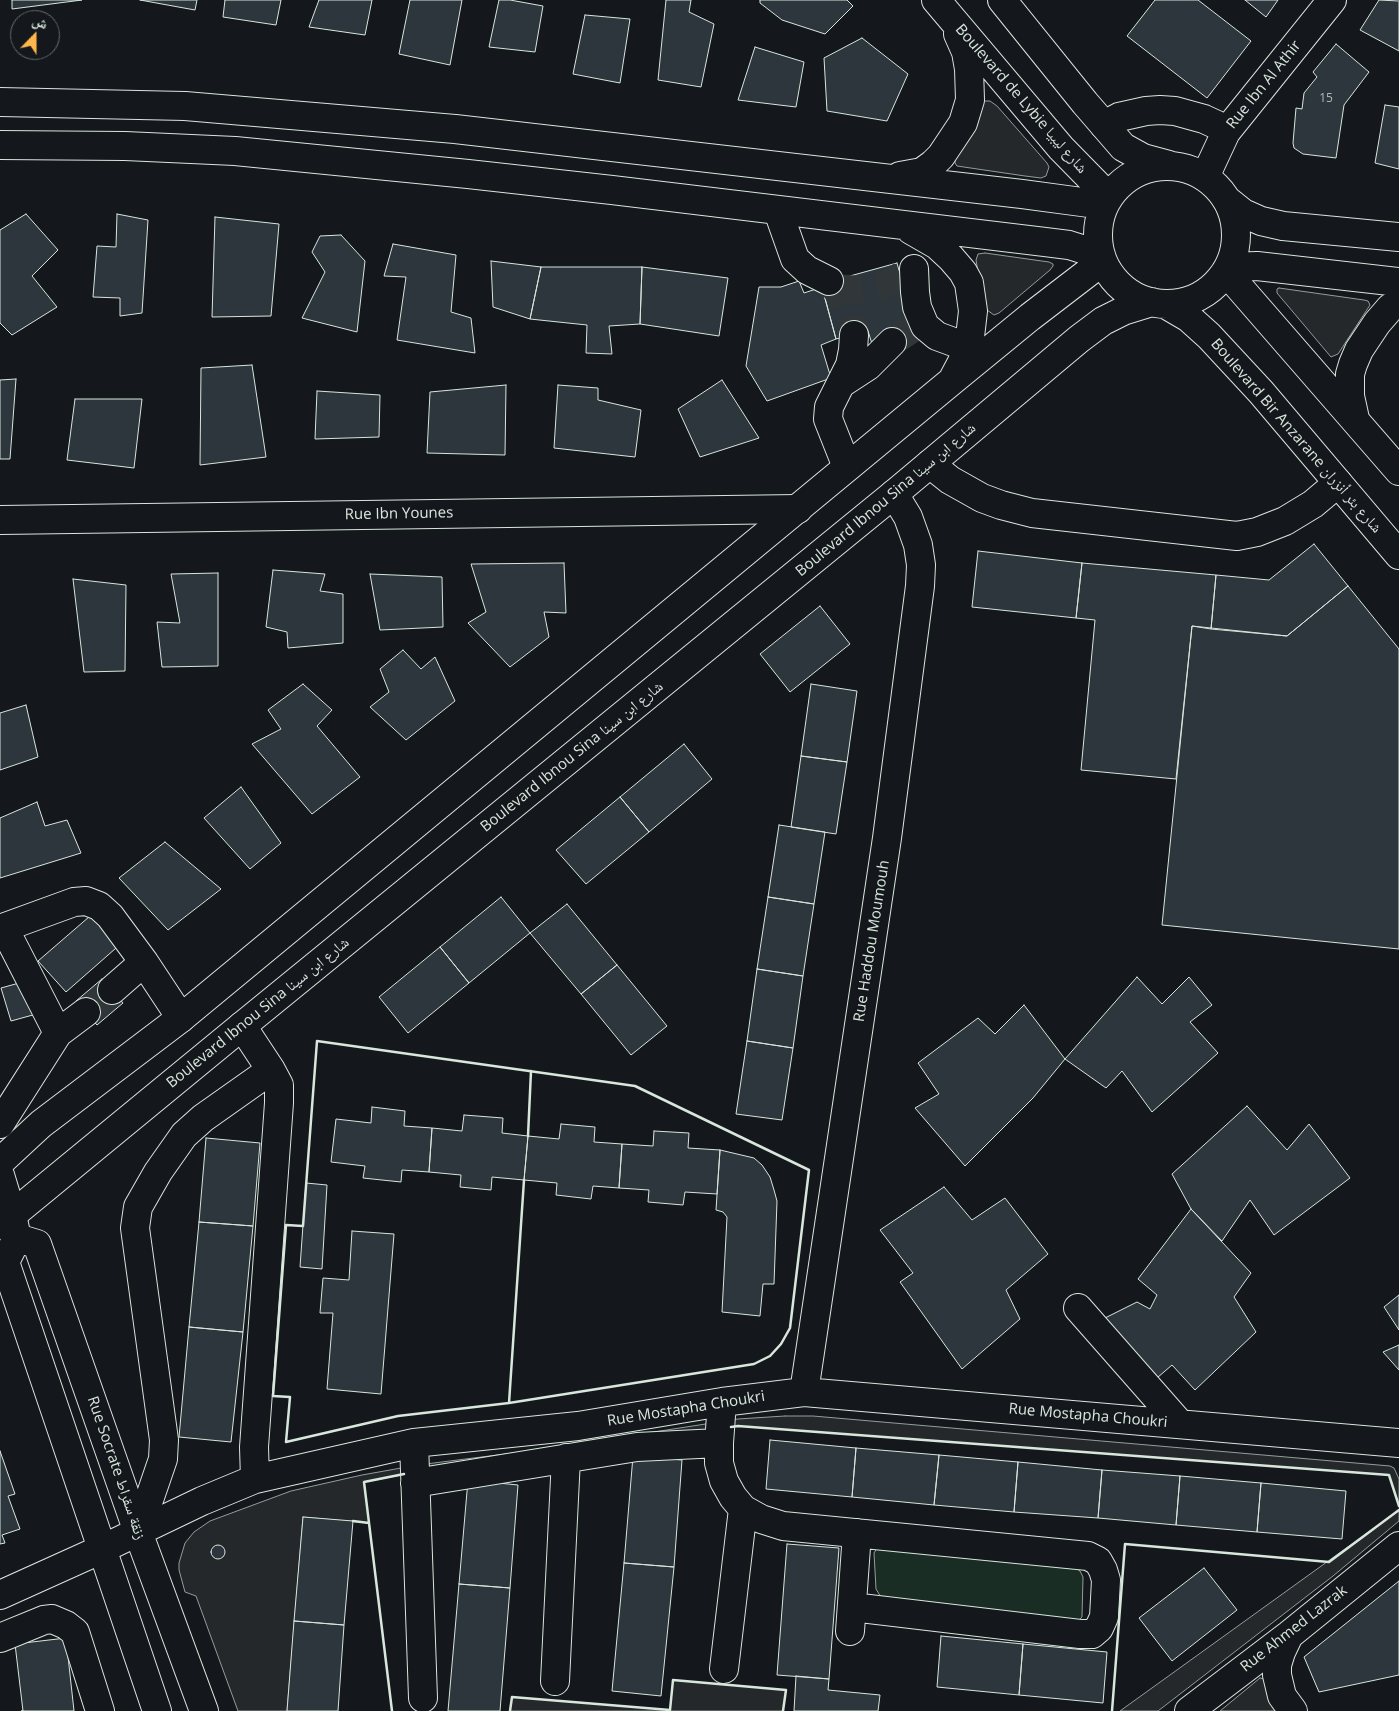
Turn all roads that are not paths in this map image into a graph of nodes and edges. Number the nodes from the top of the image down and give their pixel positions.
1 (1002, 0) edge
2 (1332, 0) edge
3 (944, 10) edge
4 (0, 102) edge
5 (1104, 125) junction
6 (1226, 132) junction
7 (0, 145) edge
8 (1170, 165) junction
9 (1205, 177) junction
10 (885, 178) junction
11 (1106, 201) junction
12 (1228, 201) junction
13 (778, 211) junction
14 (906, 226) junction
15 (1399, 237) edge
16 (939, 247) junction
17 (1102, 258) junction
18 (1228, 269) junction
19 (829, 281) tunnel mouth
20 (1399, 282) edge
21 (1399, 302) edge
22 (1159, 303) junction
23 (854, 335) tunnel mouth
24 (892, 342) tunnel mouth
25 (967, 347) junction
26 (953, 380) junction
27 (842, 383) junction
28 (1355, 419) junction
29 (930, 464) junction
30 (847, 467) junction
31 (1399, 471) edge
32 (1338, 483) junction
33 (894, 494) junction
34 (798, 509) junction
35 (0, 520) edge
36 (1399, 555) edge
37 (2, 928) edge
38 (144, 962) junction
39 (112, 990) tunnel mouth
40 (86, 1012) tunnel mouth
41 (180, 1018) junction
42 (242, 1026) junction
43 (58, 1032) junction
44 (271, 1070) junction
45 (0, 1124) edge
46 (0, 1162) edge
47 (0, 1175) edge
48 (10, 1226) edge
49 (1078, 1308) dead end
50 (804, 1392) junction
51 (722, 1402) junction
52 (1180, 1424) junction
53 (414, 1443) junction
54 (719, 1443) junction
55 (1399, 1443) edge
56 (566, 1458) junction
57 (255, 1480) junction
58 (415, 1483) junction
59 (743, 1509) junction
60 (138, 1532) junction
61 (857, 1533) junction
62 (1399, 1546) edge
63 (102, 1549) junction
64 (0, 1595) edge
65 (1289, 1634) junction
66 (0, 1638) edge
67 (724, 1669) dead end
68 (555, 1681) dead end
69 (424, 1698) dead end
70 (100, 1711) edge
71 (156, 1711) edge
72 (204, 1711) edge
73 (1189, 1711) edge
74 (1293, 1711) edge

1 - 5 main road
2 - 6 main road, Rue Ibn Al Athir
3 - 10 main road
3 - 11 main road, Boulevard de Lybie شارع ليبيا
4 - 10 main road
5 - 6 main road
5 - 8 main road
6 - 9 main road, Rue Ibn Al Athir
7 - 13 main road
8 - 9 main road
8 - 11 main road
9 - 12 main road
10 - 11 main road
11 - 17 main road
12 - 15 main road
12 - 18 main road
13 - 14 main road
13 - 19 main road
14 - 16 main road
14 - 17 main road
16 - 25 main road
16 - 25 main road
17 - 22 main road
17 - 26 main road
18 - 20 main road
18 - 22 main road
18 - 28 main road
21 - 28 main road
22 - 29 main road, Boulevard Ibnou Sina شارع ابن سينا
22 - 32 main road, Boulevard Bir Anzarane شارع بئر أنزران
23 - 27 main road
24 - 27 main road
25 - 26 main road
26 - 30 main road
27 - 30 main road
28 - 31 main road
29 - 32 main road
29 - 33 main road, Boulevard Ibnou Sina شارع ابن سينا
30 - 34 main road
32 - 36 main road, Boulevard Bir Anzarane شارع بئر أنزران
33 - 42 main road, Boulevard Ibnou Sina شارع ابن سينا
33 - 50 main road, Rue Haddou Moumouh
34 - 35 main road, Rue Ibn Younes
34 - 41 main road
37 - 38 main road
37 - 43 main road
38 - 39 main road
38 - 41 main road
40 - 43 main road
41 - 46 main road
42 - 44 main road
42 - 48 main road, Boulevard Ibnou Sina شارع ابن سينا
43 - 45 main road
44 - 57 main road
44 - 60 main road
47 - 48 main road
48 - 60 main road, Rue Socrate زنقة سقراط
48 - 63 main road
49 - 52 main road
50 - 51 main road, Rue Mostapha Choukri
50 - 52 main road, Rue Mostapha Choukri
51 - 53 main road, Rue Mostapha Choukri
51 - 54 main road
52 - 55 main road, Rue Mostapha Choukri
53 - 57 main road, Rue Mostapha Choukri
53 - 58 main road
54 - 56 main road
54 - 59 main road
56 - 58 main road
56 - 68 main road
57 - 60 main road, Rue Mostapha Choukri
58 - 69 main road
59 - 61 main road
59 - 67 main road
60 - 63 main road, Rue Mostapha Choukri
60 - 72 main road, Rue Socrate زنقة سقراط
61 - 61 main road
62 - 65 main road, Rue Ahmed Lazrak
63 - 64 main road, Rue Mostapha Choukri
63 - 71 main road
65 - 73 main road, Rue Ahmed Lazrak
65 - 74 main road
66 - 70 main road

